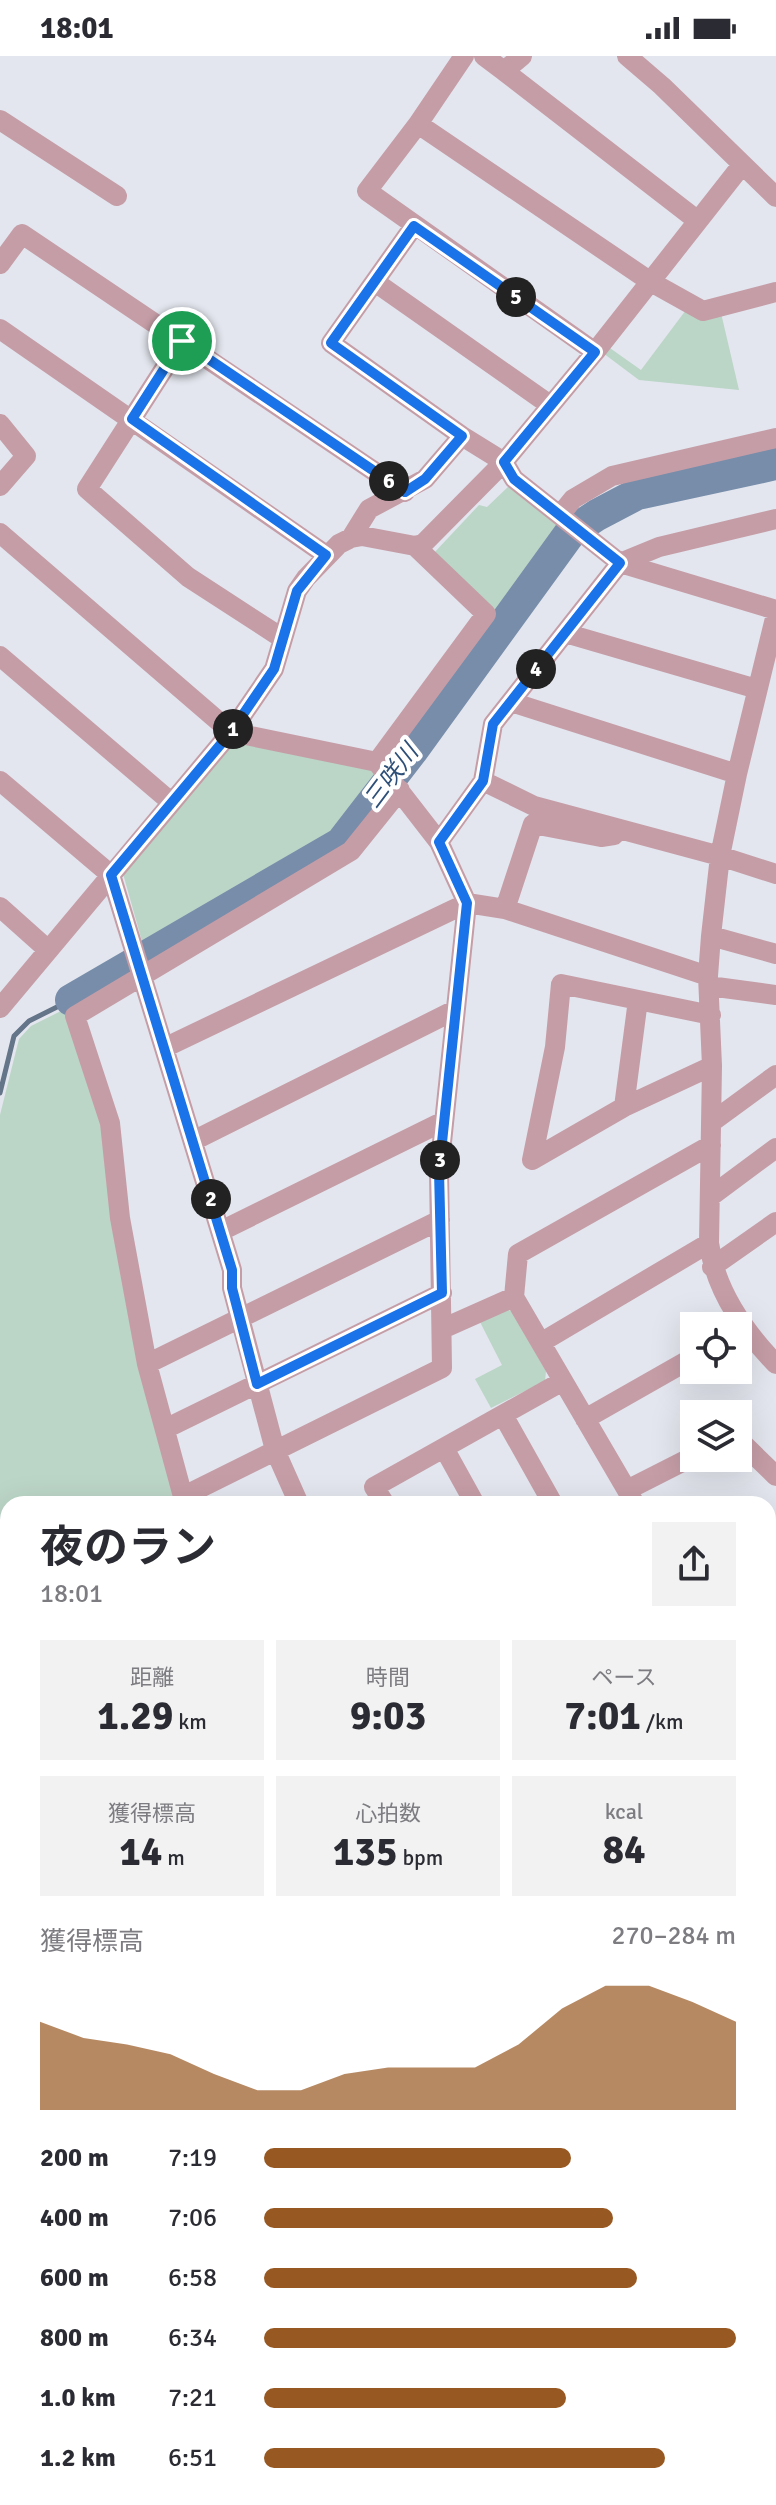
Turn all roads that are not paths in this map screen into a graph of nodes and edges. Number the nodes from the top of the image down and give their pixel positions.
1 (464, 56) edge
2 (484, 56) edge
3 (522, 56) edge
4 (627, 56) edge
5 (504, 71) junction
6 (0, 120) edge
7 (418, 124) junction
8 (742, 165) junction
9 (117, 196) dead end
10 (776, 197) edge
11 (698, 221) junction
12 (414, 226) junction
13 (0, 264) edge
14 (375, 282) junction
15 (651, 282) junction
16 (776, 292) edge
17 (0, 329) edge
18 (182, 341) junction
19 (595, 352) junction
20 (550, 405) junction
21 (132, 419) junction
22 (0, 424) edge
23 (462, 436) junction
24 (776, 438) edge
25 (504, 462) junction
26 (0, 486) edge
27 (405, 492) junction
28 (776, 519) edge
29 (571, 524) junction
30 (0, 533) edge
31 (351, 538) junction
32 (415, 546) junction
33 (326, 555) junction
34 (620, 563) junction
35 (776, 612) edge
36 (565, 633) junction
37 (282, 638) junction
38 (773, 644) edge
39 (0, 656) edge
40 (757, 689) junction
41 (511, 702) junction
42 (231, 732) junction
43 (377, 762) junction
44 (737, 774) junction
45 (0, 781) edge
46 (483, 781) junction
47 (400, 790) junction
48 (171, 802) junction
49 (634, 832) junction
50 (439, 842) junction
51 (720, 856) junction
52 (776, 874) edge
53 (111, 875) junction
54 (467, 903) junction
55 (0, 907) edge
56 (505, 909) junction
57 (711, 936) junction
58 (47, 949) junction
59 (776, 954) edge
60 (140, 967) junction
61 (708, 981) junction
62 (776, 995) edge
63 (638, 1000) junction
64 (0, 1008) edge
65 (455, 1010) junction
66 (711, 1015) junction
67 (164, 1048) junction
68 (712, 1066) junction
69 (776, 1075) edge
70 (624, 1107) junction
71 (444, 1121) junction
72 (712, 1122) junction
73 (193, 1141) junction
74 (711, 1145) junction
75 (776, 1148) edge
76 (710, 1197) junction
77 (440, 1220) junction
78 (776, 1222) edge
79 (221, 1231) junction
80 (709, 1243) junction
81 (712, 1267) junction
82 (442, 1293) junction
83 (514, 1297) junction
84 (733, 1312) edge
85 (240, 1318) junction
86 (442, 1329) junction
87 (752, 1339) edge
88 (542, 1342) junction
89 (147, 1364) junction
90 (776, 1364) edge
91 (680, 1365) edge
92 (563, 1381) junction
93 (257, 1384) junction
94 (503, 1415) junction
95 (585, 1419) junction
96 (165, 1429) junction
97 (444, 1448) junction
98 (275, 1450) junction
99 (752, 1453) edge
100 (680, 1465) edge
101 (776, 1476) edge
102 (183, 1496) edge
103 (191, 1496) edge
104 (295, 1496) edge
105 (380, 1496) edge
106 (471, 1496) edge
107 (549, 1496) edge
108 (630, 1496) edge
109 (633, 1496) edge

1 - 7 street
2 - 5 street
3 - 5 street
4 - 8 street
5 - 11 street
6 - 9 street
7 - 12 street
7 - 15 street
8 - 10 street
8 - 11 street
11 - 15 street
12 - 14 street
12 - 19 street
13 - 18 street
14 - 20 street
14 - 23 street
15 - 16 street
15 - 19 street
17 - 21 street
18 - 21 street
18 - 27 street
19 - 20 street
20 - 25 street
21 - 33 street
21 - 37 street
22 - 26 street
23 - 25 street
23 - 27 street
24 - 29 street
25 - 29 street
25 - 32 street
27 - 31 street
28 - 34 street
29 - 34 street
30 - 42 street
31 - 32 street
31 - 33 street
32 - 43 street
33 - 37 street
34 - 35 street
34 - 36 street
35 - 38 street
36 - 40 street
36 - 41 street
37 - 42 street
38 - 40 street
39 - 48 street
40 - 44 street
41 - 44 street
41 - 46 street
42 - 43 street
42 - 48 street
43 - 47 street
44 - 51 street
45 - 53 street
46 - 49 street
46 - 50 street
47 - 50 street
47 - 60 street
48 - 53 street
49 - 51 street
49 - 56 street
50 - 54 street
51 - 52 street
51 - 57 street
53 - 58 street
53 - 60 street
54 - 56 street
54 - 65 street
54 - 67 street
55 - 58 street
56 - 61 street
57 - 59 street
57 - 61 street
58 - 64 street
60 - 67 street
60 - 89 street
61 - 62 street
61 - 66 street
63 - 66 street
63 - 70 street
63 - 70 street
65 - 71 street
65 - 73 street
66 - 68 street
67 - 73 street
68 - 70 street
68 - 72 street
69 - 72 street
71 - 77 street
71 - 79 street
72 - 74 street
73 - 79 street
74 - 76 street
74 - 83 street
75 - 76 street
76 - 80 street
77 - 82 street
77 - 85 street
78 - 81 street
79 - 85 street
80 - 81 street
80 - 88 street
81 - 84 street
82 - 86 street
82 - 93 street
83 - 86 street
83 - 88 street
85 - 89 street
85 - 93 street
86 - 98 street
87 - 90 street
88 - 92 street
89 - 96 street
91 - 95 street
92 - 94 street
92 - 95 street
93 - 96 street
93 - 98 street
94 - 97 street
94 - 107 street
95 - 108 street
96 - 102 street
97 - 105 street
97 - 106 street
98 - 103 street
98 - 104 street
99 - 101 street
100 - 109 street

